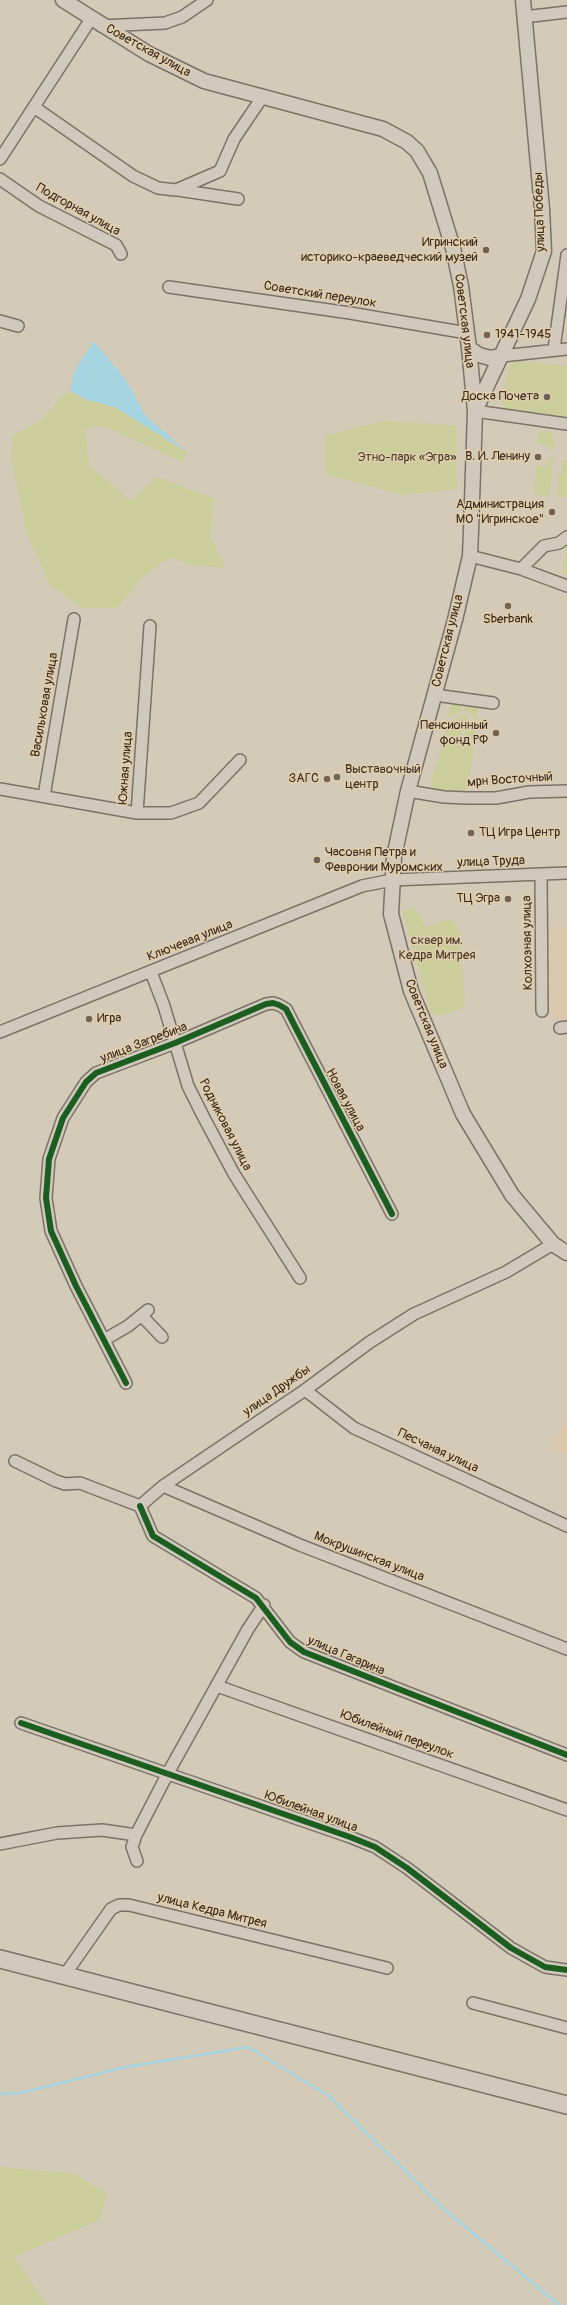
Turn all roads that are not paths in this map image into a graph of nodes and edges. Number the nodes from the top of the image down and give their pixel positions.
1 (63, 0) edge
2 (207, 0) edge
3 (523, 0) edge
4 (567, 12) edge
5 (524, 17) junction
6 (96, 22) junction
7 (263, 96) junction
8 (34, 107) junction
9 (0, 159) edge
10 (0, 179) edge
11 (176, 190) junction
12 (238, 199) dead end
13 (121, 254) dead end
14 (567, 255) edge
15 (169, 287) dead end
16 (0, 321) edge
17 (18, 326) dead end
18 (467, 333) junction
19 (468, 348) junction
20 (554, 349) junction
21 (567, 349) edge
22 (502, 356) junction
23 (475, 411) junction
24 (567, 424) edge
25 (567, 537) edge
26 (470, 556) junction
27 (521, 569) junction
28 (567, 586) edge
29 (74, 619) dead end
30 (150, 626) dead end
31 (435, 695) junction
32 (493, 703) dead end
33 (240, 760) dead end
34 (0, 789) edge
35 (567, 790) edge
36 (408, 791) junction
37 (44, 796) junction
38 (136, 813) junction
39 (567, 873) edge
40 (541, 874) junction
41 (392, 880) junction
42 (151, 972) junction
43 (273, 1003) joint
44 (542, 1011) dead end
45 (0, 1032) edge
46 (175, 1043) junction
47 (392, 1214) dead end
48 (553, 1244) junction
49 (567, 1253) edge
50 (300, 1278) dead end
51 (162, 1337) dead end
52 (104, 1340) junction
53 (126, 1383) dead end
54 (305, 1390) junction
55 (15, 1461) dead end
56 (163, 1486) junction
57 (140, 1506) junction
58 (567, 1526) edge
59 (264, 1605) junction
60 (567, 1649) edge
61 (217, 1686) junction
62 (21, 1723) dead end
63 (567, 1755) edge
64 (168, 1773) junction
65 (567, 1810) edge
66 (136, 1835) junction
67 (0, 1844) edge
68 (137, 1861) dead end
69 (0, 1959) edge
70 (387, 1968) dead end
71 (567, 1970) edge
72 (64, 1976) junction
73 (473, 2003) dead end
74 (567, 2028) edge
75 (567, 2105) edge

1 - 6 main road, Советская улица
2 - 6 street
3 - 5 main road, улица Победы
4 - 5 street
5 - 22 main road, улица Победы
6 - 7 main road, Советская улица
6 - 8 street
7 - 11 street
7 - 18 main road, Советская улица
8 - 9 street
8 - 11 street
10 - 13 street, Подгорная улица
11 - 12 street
14 - 20 street
15 - 18 street, Советский переулок
16 - 17 street
18 - 19 main road, Советская улица
19 - 22 main road
19 - 23 main road, Советская улица
20 - 21 street
20 - 22 street
22 - 23 main road, улица Победы
23 - 24 street
23 - 26 main road, Советская улица
25 - 27 street
26 - 27 street
26 - 31 main road, Советская улица
27 - 28 street
29 - 37 street, Васильковая улица
30 - 38 street, Южная улица
31 - 32 street
31 - 36 main road, Советская улица
33 - 38 street, Южная улица
34 - 37 street
35 - 36 street, мрн Восточный
36 - 41 main road, Советская улица
37 - 38 street
39 - 40 street, улица Труда
40 - 41 street, улица Труда
40 - 44 street, Колхозная улица
41 - 42 street, Ключевая улица
41 - 48 main road, Советская улица
42 - 45 street, Ключевая улица
42 - 46 street, Родниковая улица
43 - 46 street, улица Загребина
43 - 47 street, Новая улица
46 - 50 street, Родниковая улица
46 - 52 street, улица Загребина
48 - 49 main road, Советская улица
48 - 54 street, улица Дружбы
51 - 52 street
52 - 53 street, улица Загребина
54 - 56 street, улица Дружбы
54 - 58 street, Песчаная улица
55 - 57 street
56 - 57 street, улица Дружбы
56 - 60 street, Мокрушинская улица
57 - 59 street, улица Гагарина
59 - 61 street
59 - 63 street, улица Гагарина
61 - 64 street
61 - 65 street, Юбилейный переулок
62 - 64 street, Юбилейная улица
64 - 66 street
64 - 71 street, Юбилейная улица
66 - 67 street
66 - 68 street
69 - 72 highway
70 - 72 street, улица Кедра Митрея
72 - 75 highway
73 - 74 street

